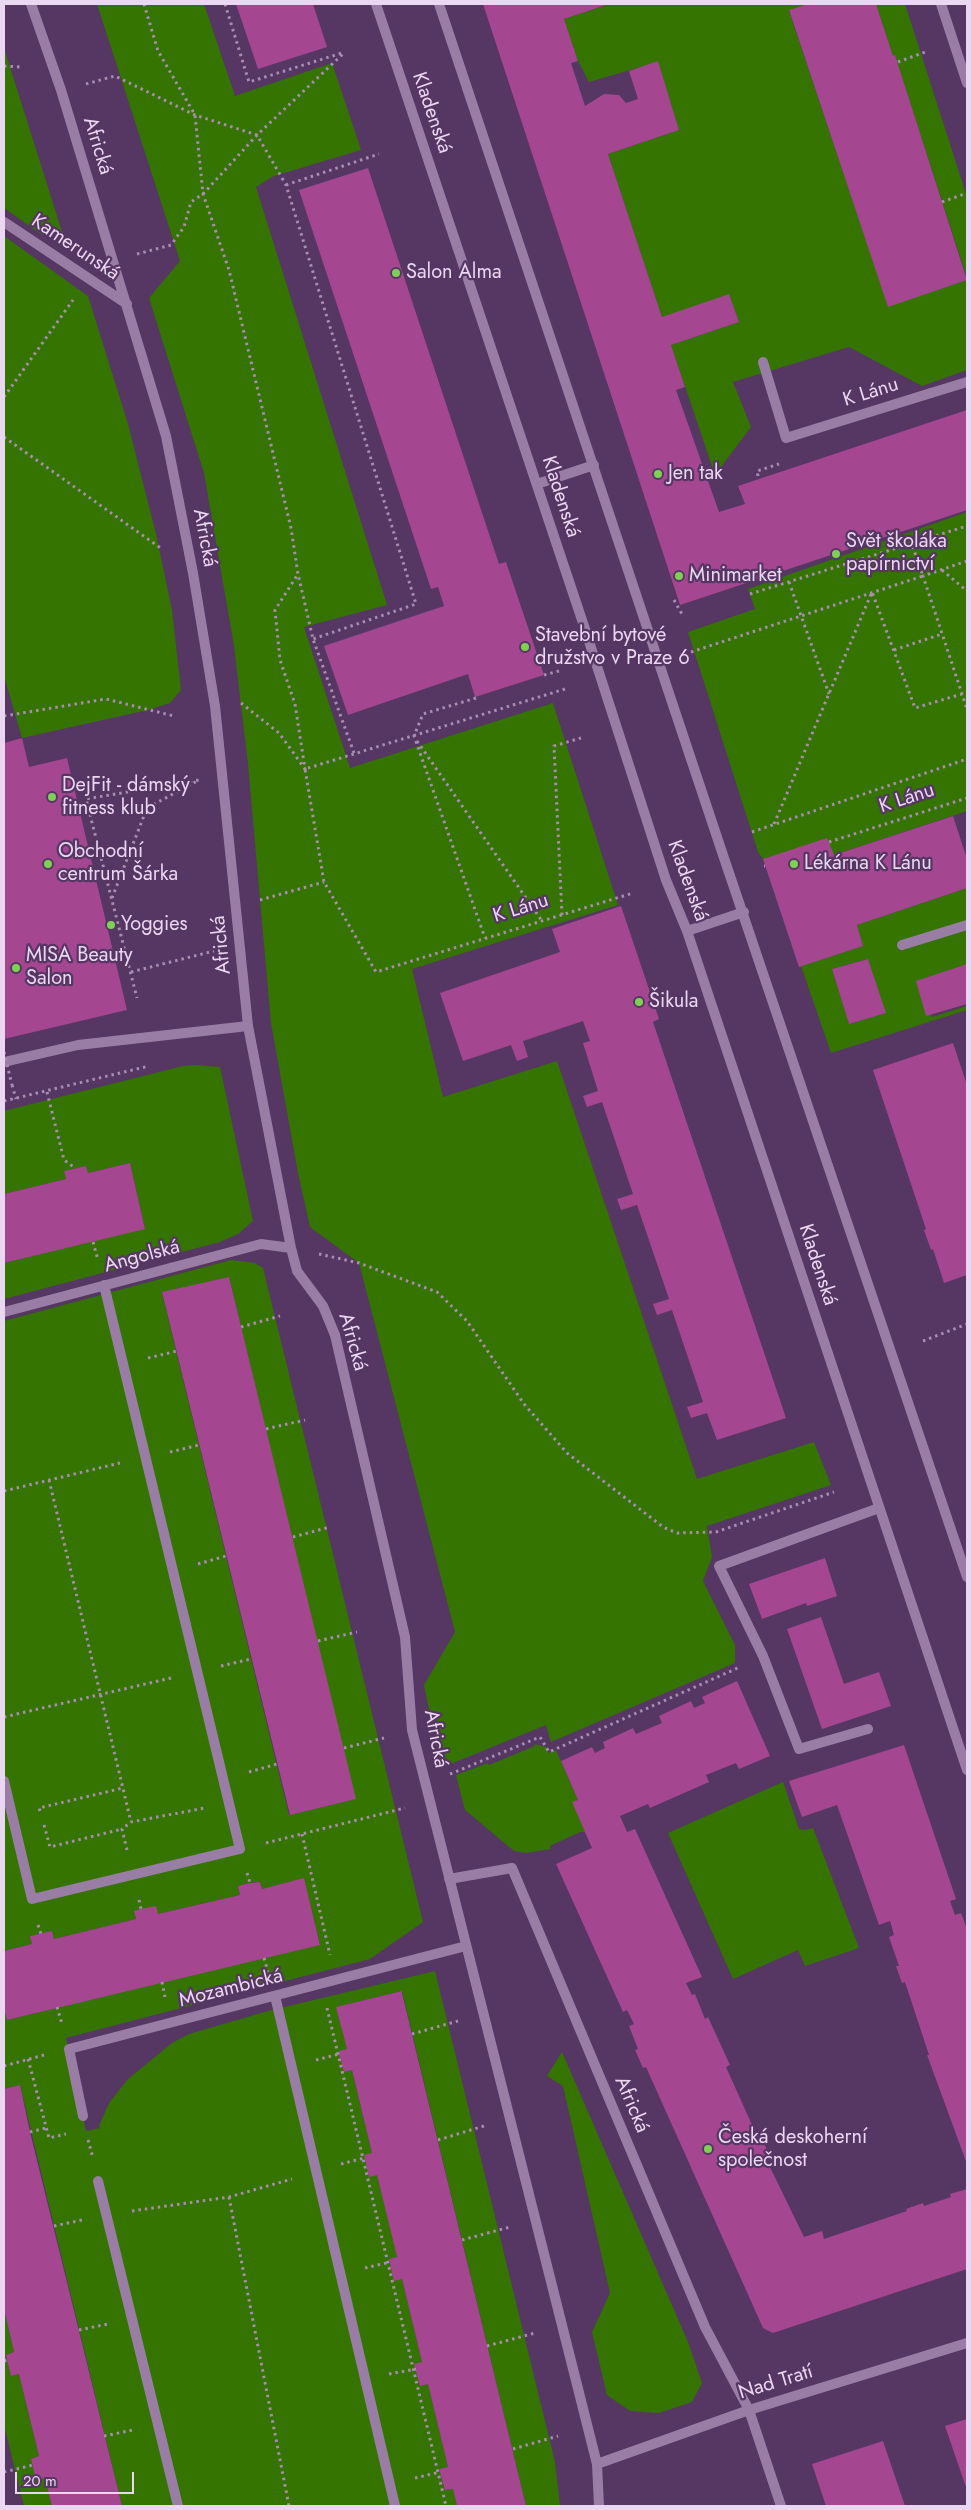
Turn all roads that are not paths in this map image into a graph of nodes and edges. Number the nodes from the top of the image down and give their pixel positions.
1 (31, 4) edge
2 (376, 4) edge
3 (439, 4) edge
4 (941, 4) edge
5 (967, 83) edge
6 (4, 222) edge
7 (127, 304) junction
8 (764, 362) dead end
9 (967, 382) edge
10 (594, 465) junction
11 (537, 484) junction
12 (744, 912) junction
13 (967, 925) edge
14 (687, 931) junction
15 (902, 945) dead end
16 (248, 1026) junction
17 (4, 1062) edge
18 (291, 1248) junction
19 (104, 1285) junction
20 (4, 1312) edge
21 (880, 1508) junction
22 (967, 1577) edge
23 (868, 1729) dead end
24 (967, 1770) edge
25 (4, 1781) edge
26 (449, 1879) junction
27 (466, 1946) junction
28 (275, 1996) junction
29 (83, 2116) road end
30 (98, 2180) road end
31 (967, 2344) edge
32 (749, 2410) junction
33 (598, 2464) junction
34 (178, 2506) edge
35 (395, 2506) edge
36 (599, 2506) edge
37 (781, 2506) edge

1 - 7 street, Africká
2 - 11 street, Kladenská
3 - 10 street, Kladenská
4 - 5 street
6 - 7 street, Kamerunská
7 - 16 street, Africká
8 - 9 street, K Lánu
10 - 11 street
10 - 12 street, Kladenská
11 - 14 street, Kladenská
12 - 14 street
12 - 22 street, Kladenská
13 - 15 street
14 - 21 street, Kladenská
16 - 17 street
16 - 18 street, Africká
18 - 19 street, Angolská
18 - 26 street, Africká
19 - 20 street, Angolská
19 - 25 street
21 - 23 street
21 - 24 street, Kladenská
26 - 27 street, Africká
26 - 32 street, Africká
27 - 28 street, Mozambická
27 - 33 street, Africká
28 - 29 street, Mozambická
28 - 35 street
30 - 34 street
31 - 32 street, Nad Tratí
32 - 33 street, Nad Tratí
32 - 37 street
33 - 36 street, Africká

